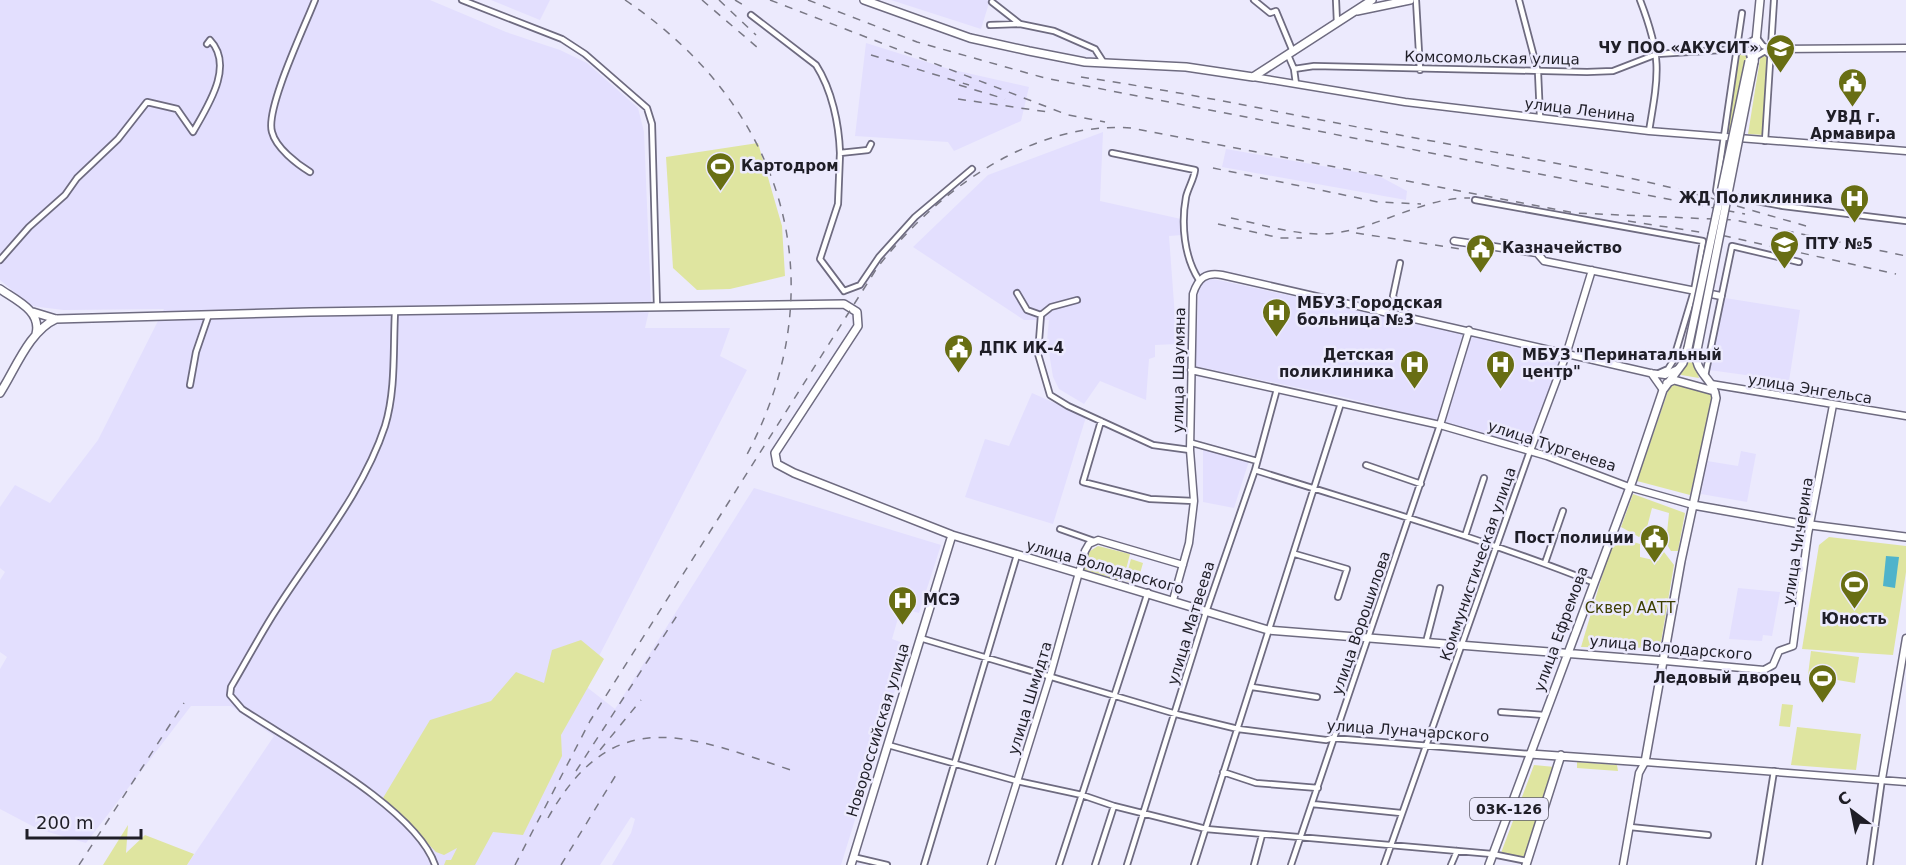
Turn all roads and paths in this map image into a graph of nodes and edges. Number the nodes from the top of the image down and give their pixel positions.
1 (315, 0) edge
2 (462, 0) edge
3 (865, 0) edge
4 (1254, 0) edge
5 (1336, 0) edge
6 (1372, 0) edge
7 (1410, 0) edge
8 (1416, 0) edge
9 (1519, 0) edge
10 (1640, 0) edge
11 (1760, 0) edge
12 (1774, 0) edge
13 (992, 2) dead end
14 (1357, 11) junction
15 (1742, 13) dead end
16 (751, 15) dead end
17 (1337, 23) junction
18 (1020, 24) junction
19 (990, 25) dead end
20 (1757, 38) junction
21 (207, 44) dead end
22 (1906, 48) edge
23 (1736, 52) junction
24 (1290, 53) junction
25 (1772, 53) junction
26 (1658, 54) junction
27 (1752, 60) junction
28 (1104, 63) junction
29 (1294, 69) junction
30 (1420, 70) junction
31 (1538, 72) junction
32 (1253, 77) junction
33 (1296, 84) junction
34 (1540, 117) junction
35 (1649, 130) junction
36 (1724, 138) junction
37 (1765, 141) junction
38 (871, 144) dead end
39 (1906, 151) edge
40 (840, 153) junction
41 (1112, 153) dead end
42 (972, 168) dead end
43 (310, 172) dead end
44 (1475, 200) dead end
45 (1906, 221) edge
46 (1454, 241) dead end
47 (0, 260) edge
48 (1799, 262) dead end
49 (1400, 263) dead end
50 (1592, 270) junction
51 (1199, 280) junction
52 (0, 289) edge
53 (844, 291) junction
54 (1694, 291) junction
55 (1017, 293) dead end
56 (1721, 296) junction
57 (1077, 300) dead end
58 (844, 304) junction
59 (657, 308) junction
60 (33, 312) junction
61 (394, 312) junction
62 (1041, 315) junction
63 (208, 316) junction
64 (1404, 316) junction
65 (56, 319) junction
66 (1469, 330) junction
67 (35, 337) junction
68 (1566, 355) junction
69 (1708, 356) junction
70 (1678, 369) junction
71 (1191, 370) junction
72 (1650, 373) junction
73 (1709, 382) junction
74 (189, 385) dead end
75 (1277, 388) junction
76 (1725, 388) junction
77 (1663, 389) junction
78 (0, 393) edge
79 (1715, 395) junction
80 (1341, 403) junction
81 (1833, 405) junction
82 (1906, 416) edge
83 (1101, 421) junction
84 (1440, 425) junction
85 (1192, 443) dead end
86 (1190, 450) junction
87 (1530, 451) junction
88 (1257, 461) junction
89 (1366, 465) dead end
90 (1255, 470) junction
91 (1484, 478) dead end
92 (1421, 484) junction
93 (1629, 487) junction
94 (1314, 489) junction
95 (1194, 501) junction
96 (1693, 505) junction
97 (1563, 511) dead end
98 (1409, 520) junction
99 (1811, 525) junction
100 (1060, 529) dead end
101 (952, 535) junction
102 (1465, 536) junction
103 (1906, 537) edge
104 (1094, 541) junction
105 (1497, 545) junction
106 (1294, 554) junction
107 (1017, 555) junction
108 (1545, 563) junction
109 (1183, 565) junction
110 (1079, 571) junction
111 (1592, 582) junction
112 (1440, 588) dead end
113 (1148, 592) junction
114 (1338, 597) dead end
115 (1173, 600) junction
116 (1206, 612) junction
117 (1268, 630) junction
118 (920, 638) junction
119 (1369, 638) junction
120 (1906, 638) edge
121 (1426, 642) junction
122 (1463, 645) junction
123 (1566, 653) junction
124 (986, 658) junction
125 (1665, 661) junction
126 (1770, 669) joint
127 (1050, 676) junction
128 (1903, 676) edge
129 (1252, 687) junction
130 (1113, 694) junction
131 (1317, 697) dead end
132 (1501, 712) dead end
133 (1176, 714) junction
134 (1544, 715) junction
135 (1238, 729) junction
136 (1332, 738) junction
137 (1426, 744) junction
138 (888, 745) junction
139 (1530, 754) junction
140 (1561, 755) junction
141 (1645, 762) junction
142 (955, 764) junction
143 (1774, 771) junction
144 (1223, 772) junction
145 (1882, 779) junction
146 (1017, 781) junction
147 (1906, 782) edge
148 (1318, 788) junction
149 (1082, 795) junction
150 (1312, 804) junction
151 (1114, 806) junction
152 (1144, 813) junction
153 (1401, 813) junction
154 (1630, 827) junction
155 (1206, 829) junction
156 (1262, 835) junction
157 (1708, 836) dead end
158 (1299, 838) junction
159 (1391, 846) junction
160 (1457, 851) junction
161 (1492, 854) junction
162 (854, 857) junction
163 (1526, 863) edge
164 (435, 865) edge
165 (851, 865) edge
166 (887, 865) edge
167 (924, 865) edge
168 (991, 865) edge
169 (1059, 865) edge
170 (1095, 865) edge
171 (1127, 865) edge
172 (1194, 865) edge
173 (1254, 865) edge
174 (1292, 865) edge
175 (1384, 865) edge
176 (1451, 865) edge
177 (1489, 865) edge
178 (1623, 865) edge
179 (1759, 865) edge
180 (1870, 865) edge

1 - 43 street
2 - 59 street
3 - 28 main road
4 - 24 street
5 - 17 street
6 - 14 main road
7 - 14 main road
8 - 30 street
9 - 31 street
10 - 26 street
11 - 20 main road, улица Ефремова
12 - 25 street
13 - 18 street
14 - 17 main road
15 - 23 street
16 - 40 street
17 - 24 main road
18 - 19 street
18 - 28 street
20 - 23 street
20 - 25 street
20 - 27 main road, улица Ефремова
21 - 47 street
22 - 25 street
23 - 26 street, Комсомольская улица
23 - 27 street
23 - 36 street
24 - 29 street
24 - 32 main road
25 - 27 street
25 - 37 street
26 - 31 street, Комсомольская улица
26 - 35 street
27 - 70 main road, улица Ефремова, bridge
27 - 73 main road, улица Ефремова, bridge
28 - 32 main road
29 - 30 street, Комсомольская улица
29 - 33 street
30 - 31 street, Комсомольская улица
31 - 34 street
32 - 33 street, улица Ленина
33 - 34 street, улица Ленина
34 - 35 street, улица Ленина
35 - 36 street, улица Ленина
36 - 37 street, улица Ленина
36 - 45 street
37 - 39 street, улица Ленина
38 - 40 street
40 - 53 street
41 - 51 street
42 - 53 street
44 - 54 street
46 - 50 street
48 - 56 street, улица Ефремова
49 - 64 street
50 - 54 street
50 - 68 street, Коммунистическая улица
51 - 64 street
51 - 71 street, улица Шаумяна
52 - 60 main road
53 - 58 street
54 - 56 street
54 - 72 street
55 - 62 street
56 - 69 street, улица Ефремова
57 - 62 street
58 - 59 main road
58 - 101 main road, улица Володарского
59 - 61 main road
60 - 65 main road
60 - 67 main road
61 - 63 main road
61 - 164 street
62 - 83 street
63 - 65 main road
63 - 74 street
64 - 66 street
65 - 67 main road
66 - 68 street
66 - 84 street, улица Ворошилова
67 - 78 main road
68 - 72 street
68 - 87 street, Коммунистическая улица
69 - 73 street, улица Ефремова
69 - 76 street
70 - 72 street
70 - 77 main road, улица Ефремова
71 - 75 street, улица Тургенева
71 - 86 street, улица Шаумяна
72 - 77 street
73 - 76 street, улица Энгельса
73 - 79 main road, улица Ефремова
75 - 80 street, улица Тургенева
75 - 88 street, улица Матвеева
76 - 79 street
76 - 81 street, улица Энгельса
77 - 79 main road
77 - 93 main road, улица Ефремова
79 - 96 main road
80 - 84 street, улица Тургенева
80 - 94 street
81 - 82 street, улица Энгельса
81 - 99 street, улица Чичерина
83 - 86 street
83 - 95 street
84 - 87 street, улица Тургенева
84 - 92 street, улица Ворошилова
85 - 88 street
86 - 95 street, улица Шаумяна
87 - 93 street, улица Тургенева
87 - 105 street, Коммунистическая улица
88 - 90 street, улица Матвеева
89 - 92 street
90 - 94 street
90 - 116 street, улица Матвеева
91 - 102 street
92 - 98 street, улица Ворошилова
93 - 96 street, улица Тургенева
93 - 111 main road, улица Ефремова
94 - 98 street
94 - 106 street
95 - 109 street, улица Шаумяна
96 - 99 main road, улица Тургенева
96 - 125 main road
97 - 108 street
98 - 102 street
98 - 119 street, улица Ворошилова
99 - 103 main road, улица Тургенева
99 - 126 street, улица Чичерина
100 - 104 street, улица Володарского
101 - 107 main road, улица Володарского
101 - 118 main road, Новороссийская улица
102 - 105 street
104 - 109 street, улица Володарского
104 - 110 street, улица Шмидта
105 - 108 street
105 - 122 street, Коммунистическая улица
106 - 114 street
106 - 117 street
107 - 110 main road, улица Володарского
107 - 124 street
108 - 111 street
109 - 115 street, улица Шаумяна
110 - 113 main road, улица Володарского
110 - 127 street, улица Шмидта
111 - 123 main road, улица Ефремова
112 - 121 street
113 - 115 main road, улица Володарского
113 - 130 street
115 - 116 main road, улица Володарского
116 - 117 main road, улица Володарского
116 - 133 street, улица Матвеева
117 - 119 main road, улица Володарского
117 - 129 street
118 - 124 street, улица Луначарского
118 - 138 main road, Новороссийская улица
119 - 121 main road, улица Володарского
119 - 136 street, улица Ворошилова
120 - 128 street
121 - 122 main road, улица Володарского
122 - 123 main road, улица Володарского
122 - 137 street, Коммунистическая улица
123 - 125 main road, улица Володарского
123 - 134 main road, улица Ефремова
124 - 127 street, улица Луначарского
124 - 142 street
125 - 126 street, улица Володарского
125 - 141 main road
127 - 130 street, улица Луначарского
127 - 146 street, улица Шмидта
128 - 145 street
129 - 131 street
129 - 135 street
130 - 133 street, улица Луначарского
130 - 149 street
132 - 134 street, улица Ефремова
133 - 135 street, улица Луначарского
133 - 152 street, улица Матвеева
134 - 139 main road, улица Ефремова
135 - 136 street, улица Луначарского
135 - 144 street
136 - 137 street, улица Луначарского
136 - 148 street, улица Ворошилова
137 - 139 street, улица Луначарского
137 - 153 street, Коммунистическая улица
138 - 142 street
138 - 162 main road, Новороссийская улица
139 - 140 main road, улица Луначарского
139 - 161 main road, улица Ефремова / 03К-126
140 - 141 main road, улица Луначарского
140 - 163 main road, 03К-126
141 - 143 street, улица Луначарского
141 - 154 street
142 - 146 street
142 - 167 street
143 - 145 street, улица Луначарского
143 - 179 street
144 - 148 street
144 - 155 street
145 - 147 street, улица Луначарского
145 - 180 street
146 - 149 street
146 - 168 street, улица Шмидта
148 - 150 street, улица Ворошилова
149 - 151 street
149 - 169 street
150 - 153 street
150 - 158 street, улица Ворошилова
151 - 152 street
151 - 170 street
152 - 155 street
152 - 171 street, улица Матвеева
153 - 159 street, Коммунистическая улица
154 - 157 street
154 - 178 street
155 - 156 street
155 - 172 street
156 - 158 street
156 - 173 street
158 - 159 street
158 - 174 street, улица Ворошилова
159 - 160 street
159 - 175 street, Коммунистическая улица
160 - 161 street
160 - 176 street
161 - 163 street
161 - 177 main road, улица Ефремова / 03К-126
162 - 165 main road, Новороссийская улица
162 - 166 street

